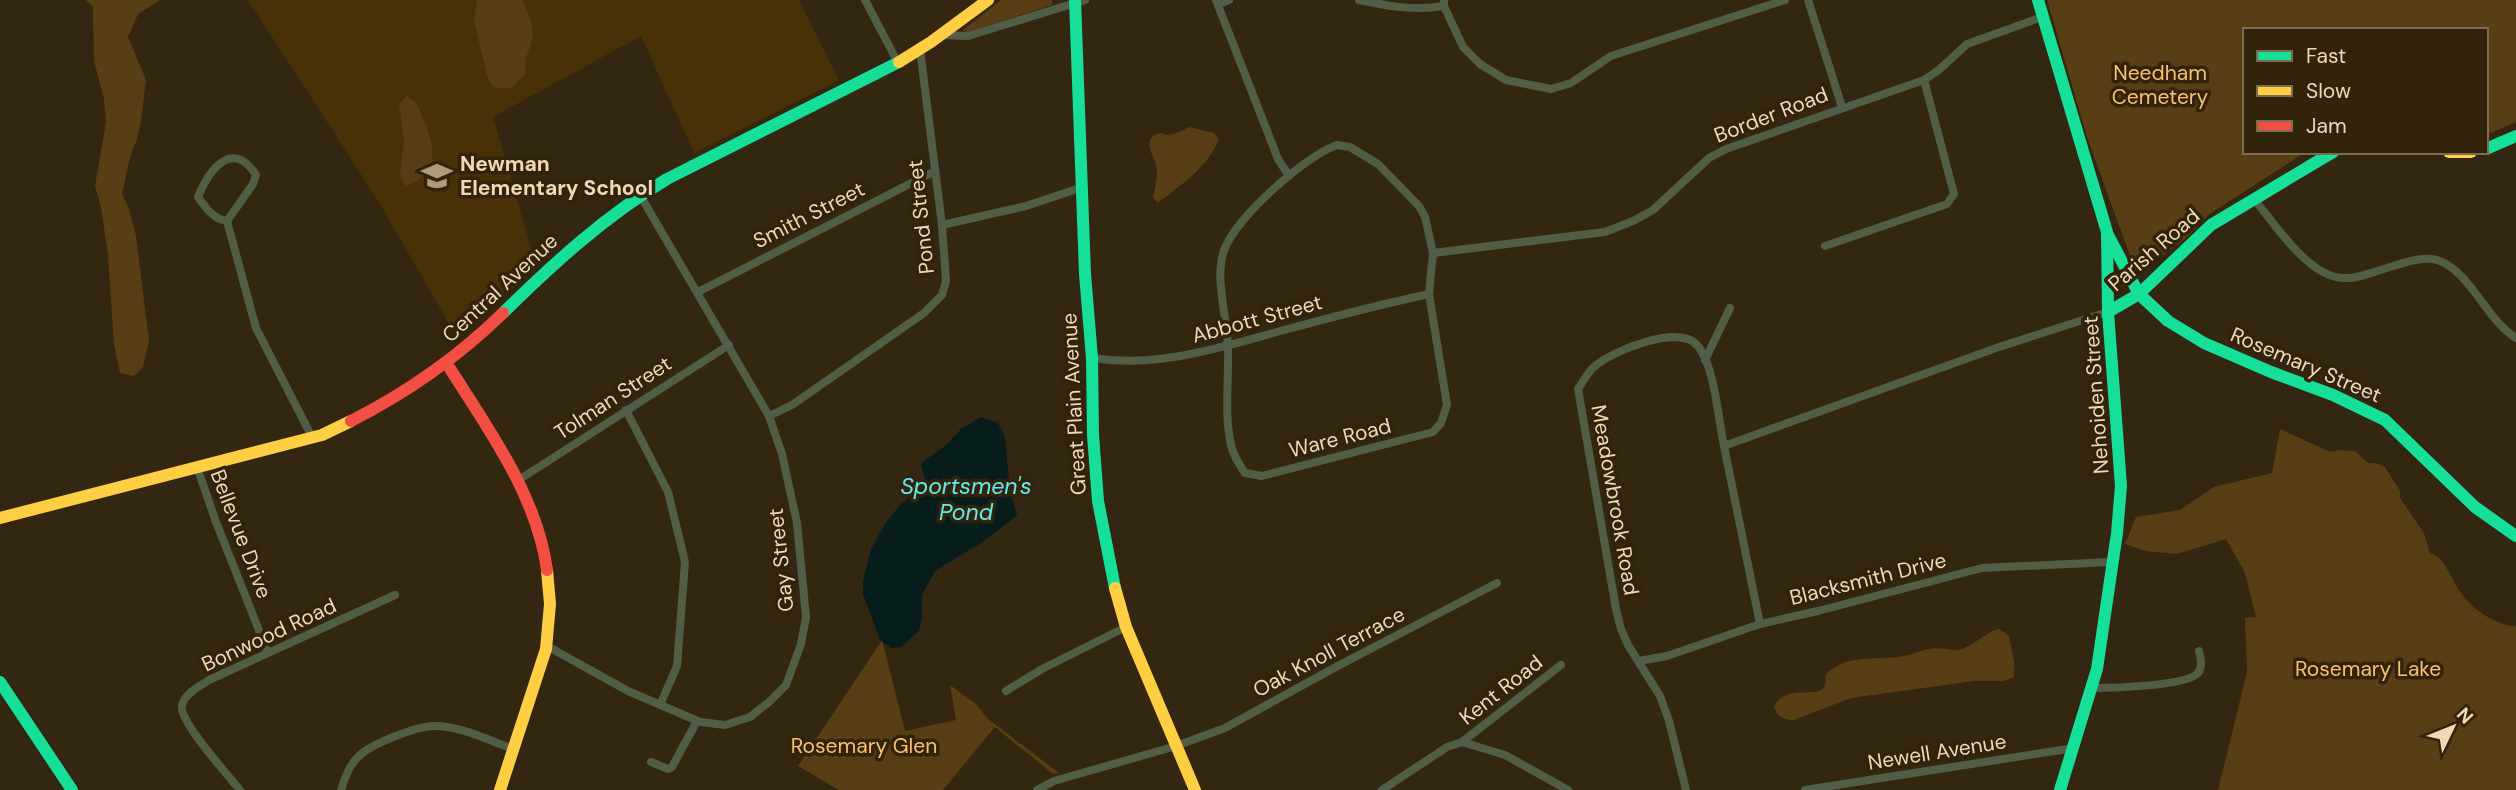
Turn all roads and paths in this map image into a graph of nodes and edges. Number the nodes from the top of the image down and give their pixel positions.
1 (864, 0) edge
2 (988, 0) edge
3 (1229, 0) edge
4 (1359, 0) edge
5 (1785, 0) edge
6 (1808, 0) edge
7 (2038, 0) edge
8 (1078, 1) edge
9 (1218, 2) edge
10 (1445, 2) edge
11 (2042, 17) junction
12 (941, 35) junction
13 (920, 50) junction
14 (898, 63) junction
15 (1924, 80) junction
16 (1842, 107) junction
17 (2516, 136) edge
18 (2488, 148) edge
19 (2330, 154) edge
20 (935, 171) junction
21 (1289, 176) junction
22 (1083, 187) junction
23 (640, 195) junction
24 (2254, 199) junction
25 (227, 221) junction
26 (942, 225) junction
27 (2107, 232) junction
28 (1825, 246) dead end
29 (1433, 253) junction
30 (698, 292) junction
31 (1429, 294) junction
32 (2139, 294) junction
33 (1730, 308) dead end
34 (2108, 312) junction
35 (2516, 338) edge
36 (729, 345) junction
37 (1228, 345) junction
38 (1092, 358) junction
39 (1705, 360) junction
40 (447, 364) junction
41 (626, 410) junction
42 (769, 416) junction
43 (312, 437) junction
44 (1724, 446) junction
45 (197, 467) junction
46 (517, 481) junction
47 (0, 518) edge
48 (2516, 536) edge
49 (2111, 562) junction
50 (1497, 583) dead end
51 (395, 595) dead end
52 (1760, 624) junction
53 (1126, 627) junction
54 (547, 646) junction
55 (2199, 651) dead end
56 (268, 653) junction
57 (1639, 661) junction
58 (1561, 665) dead end
59 (0, 682) edge
60 (2093, 688) junction
61 (1006, 691) dead end
62 (660, 705) junction
63 (697, 721) junction
64 (1462, 742) junction
65 (1176, 746) junction
66 (513, 748) junction
67 (2074, 748) junction
68 (651, 762) dead end
69 (72, 790) edge
70 (240, 790) edge
71 (341, 790) edge
72 (500, 790) edge
73 (1037, 790) edge
74 (1195, 790) edge
75 (1382, 790) edge
76 (1568, 790) edge
77 (1686, 790) edge
78 (1805, 790) edge
79 (2060, 790) edge

1 - 14 street
2 - 12 street, Central Avenue
3 - 9 street
4 - 10 street
5 - 10 street
6 - 16 street
7 - 11 street, Nehoiden Street
8 - 12 street
8 - 22 street, Great Plain Avenue
9 - 21 street
11 - 15 street, Border Road
11 - 27 street, Nehoiden Street
12 - 13 street, Central Avenue
13 - 14 street, Central Avenue
13 - 20 street, Pond Street
14 - 23 street, Central Avenue
15 - 16 street, Border Road
15 - 28 street
16 - 29 street, Border Road
17 - 18 street
19 - 24 street, Parish Road
20 - 26 street, Pond Street
20 - 30 street, Smith Street
21 - 29 street
21 - 37 street
22 - 26 street
22 - 38 street, Great Plain Avenue
23 - 30 street, Gay Street
23 - 40 street, Central Avenue
24 - 32 street, Parish Road
24 - 35 street
25 - 25 street
25 - 43 street
26 - 42 street, Pond Street
27 - 32 street, Rosemary Street
27 - 34 street, Nehoiden Street
29 - 31 street
30 - 36 street, Gay Street
31 - 37 street, Abbott Street
31 - 37 street, Ware Road
32 - 34 street, Parish Road
32 - 48 street, Rosemary Street
33 - 39 street
34 - 44 street
34 - 49 street, Nehoiden Street
36 - 41 street, Tolman Street
36 - 42 street, Gay Street
37 - 38 street, Abbott Street
38 - 53 street, Great Plain Avenue
39 - 44 street
39 - 57 street, Meadowbrook Road
40 - 43 street, Central Avenue
40 - 46 street
41 - 46 street, Tolman Street
41 - 62 street
42 - 63 street, Gay Street
43 - 45 street, Central Avenue
44 - 52 street
45 - 47 street, Central Avenue
45 - 56 street, Bellevue Drive
46 - 54 street
49 - 52 street, Blacksmith Drive
49 - 60 street, Nehoiden Street
50 - 65 street, Oak Knoll Terrace
51 - 56 street, Bonwood Road
52 - 57 street, Blacksmith Drive
53 - 61 street
53 - 65 street, Great Plain Avenue
54 - 62 street, Gay Street
54 - 66 street
55 - 60 street
56 - 70 street, Bonwood Road
57 - 77 street, Meadowbrook Road
58 - 64 street, Kent Road
59 - 69 street
60 - 67 street, Nehoiden Street
62 - 63 street, Gay Street
63 - 68 street
64 - 75 street, Kent Road
64 - 76 street
65 - 73 street, Oak Knoll Terrace
65 - 74 street, Great Plain Avenue
66 - 71 street
66 - 72 street
67 - 78 street, Newell Avenue
67 - 79 street, Nehoiden Street

